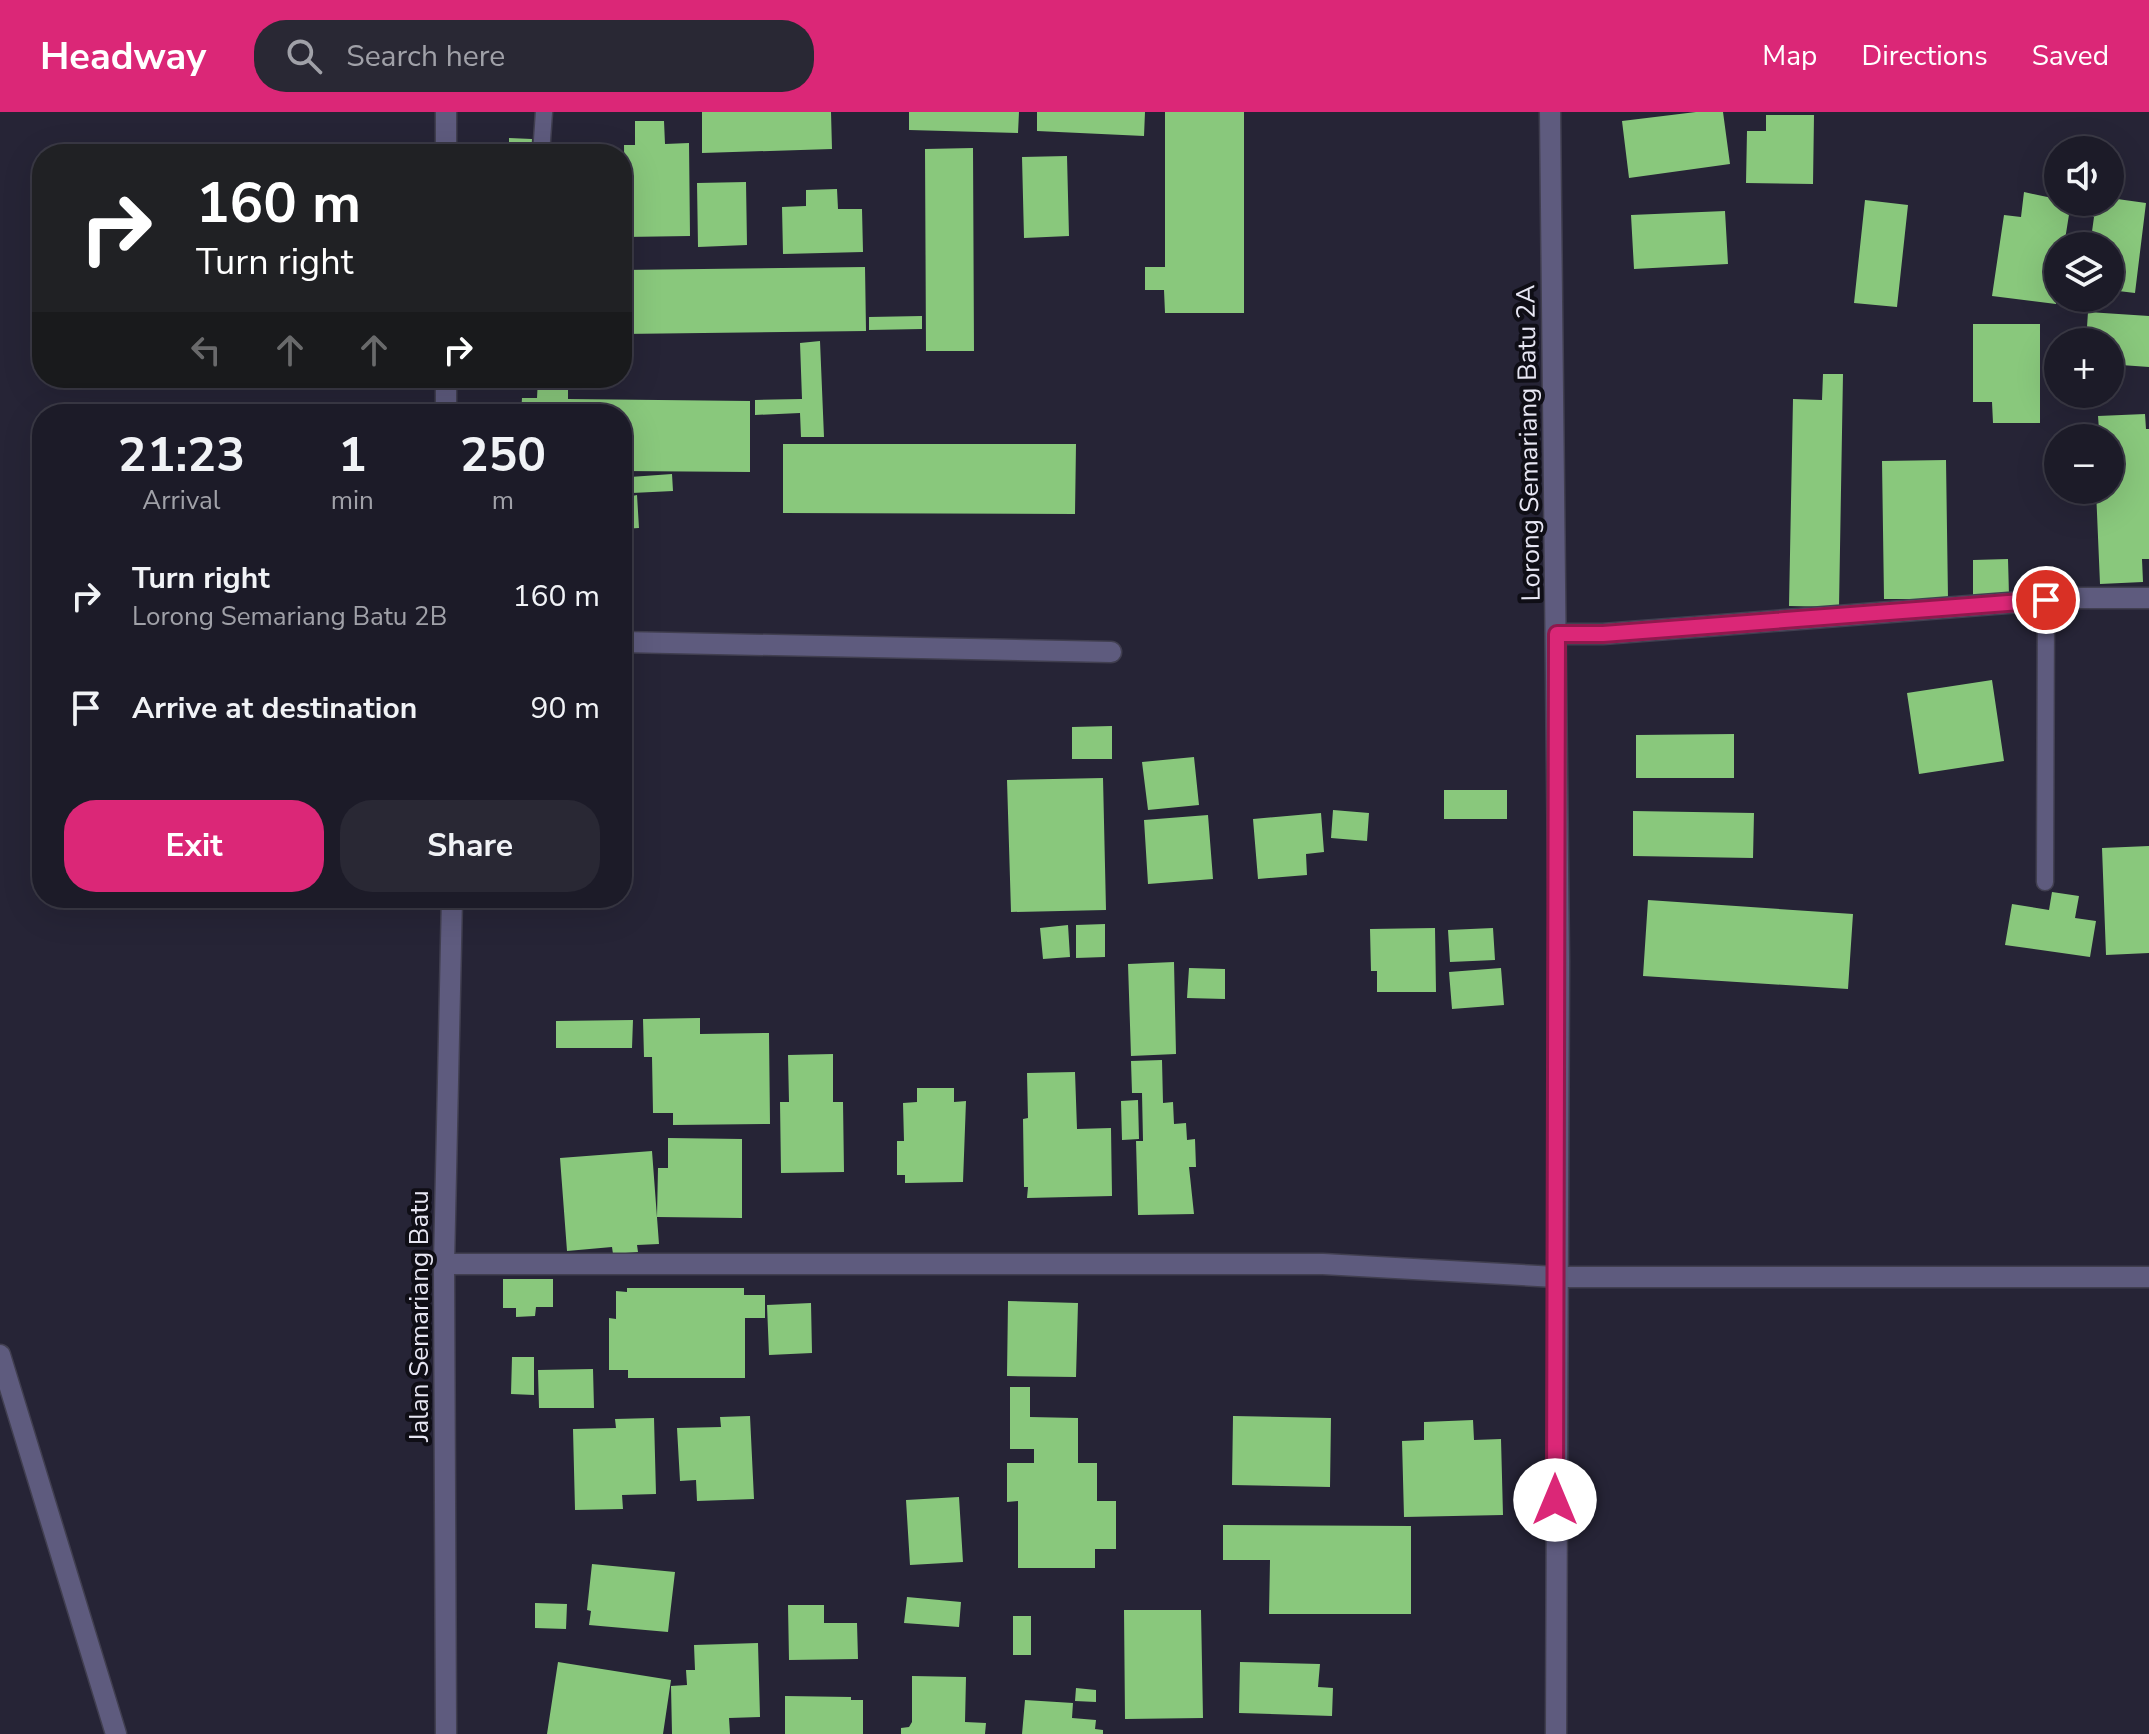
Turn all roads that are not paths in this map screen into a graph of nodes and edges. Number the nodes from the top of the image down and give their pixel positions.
1 (446, 112) edge
2 (544, 112) edge
3 (1550, 112) edge
4 (446, 144) edge
5 (542, 144) edge
6 (2149, 598) edge
7 (2046, 600) junction
8 (1557, 634) junction
9 (632, 642) edge
10 (1111, 652) dead end
11 (2045, 882) dead end
12 (452, 908) edge
13 (444, 1264) junction
14 (1556, 1277) junction
15 (2149, 1277) edge
16 (0, 1355) edge
17 (116, 1734) edge
18 (446, 1734) edge
19 (1556, 1734) edge

1 - 4 street
2 - 5 lane
3 - 8 street, Lorong Semariang Batu 2A
6 - 7 street
7 - 8 street
7 - 11 lane
8 - 14 street, Lorong Semariang Batu 2A
9 - 10 street
12 - 13 street, Jalan Semariang Batu
13 - 14 street
13 - 18 street, Jalan Semariang Batu
14 - 15 street
14 - 19 street, Lorong Semariang Batu 2A
16 - 17 street

